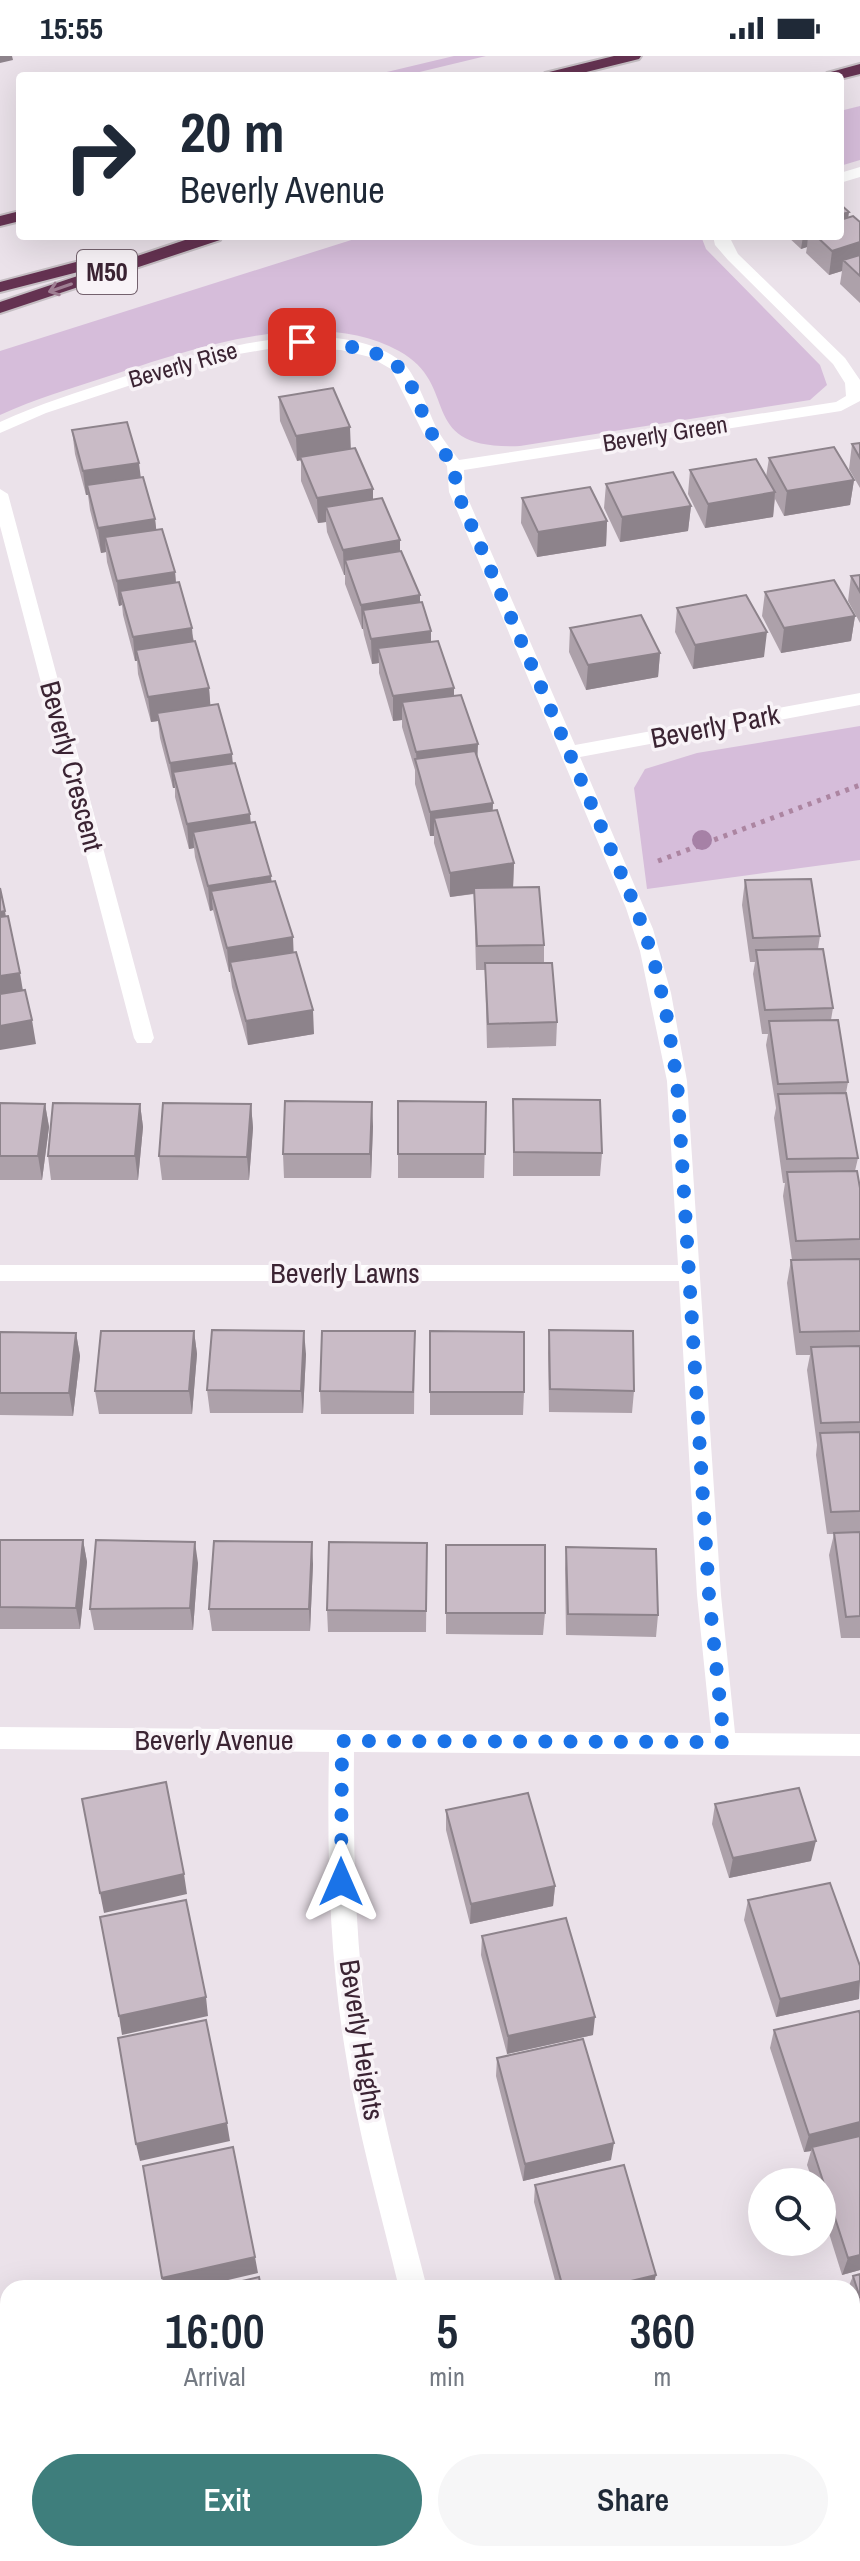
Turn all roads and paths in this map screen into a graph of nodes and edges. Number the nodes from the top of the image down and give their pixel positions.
1 (633, 56) edge
2 (567, 72) edge
3 (180, 240) edge
4 (202, 240) edge
5 (722, 240) edge
6 (0, 287) edge
7 (0, 308) edge
8 (0, 428) edge
9 (455, 466) junction
10 (0, 494) edge
11 (860, 699) edge
12 (571, 752) junction
13 (860, 785) edge
14 (658, 861) dead end
15 (144, 1038) dead end
16 (0, 1273) edge
17 (690, 1273) junction
18 (0, 1738) edge
19 (342, 1741) junction
20 (724, 1742) junction
21 (860, 1745) edge
22 (411, 2280) edge

1 - 2 highway
3 - 6 highway, M50
4 -> 7 highway, M50
5 - 9 street, Beverly Green
8 - 9 street, Beverly Rise
9 - 12 street
10 - 15 street, Beverly Crescent
11 - 12 street, Beverly Park
12 - 17 street
13 - 14 path
16 - 17 street, Beverly Lawns
17 - 20 street
18 - 19 street, Beverly Avenue
19 - 20 street, Beverly Avenue
19 - 22 street, Beverly Heights
20 - 21 street, Beverly Avenue

